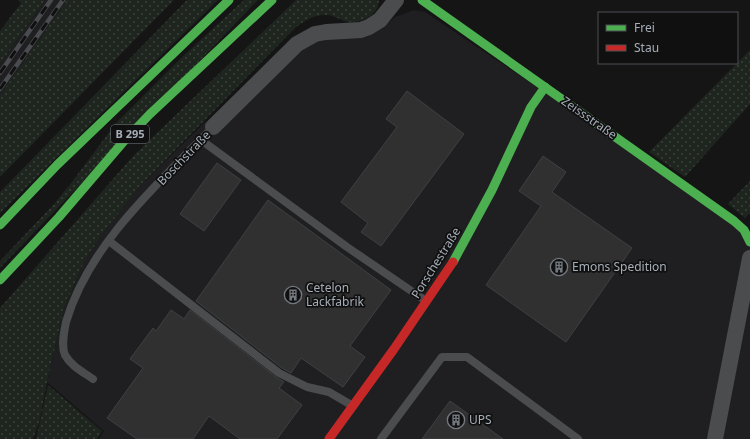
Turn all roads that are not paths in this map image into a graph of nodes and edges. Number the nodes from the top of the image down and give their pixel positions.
1 (230, 0) edge
2 (272, 0) edge
3 (396, 0) edge
4 (422, 0) edge
5 (470, 32) junction
6 (462, 42) dead end
7 (545, 87) junction
8 (213, 127) joint
9 (201, 140) junction
10 (0, 225) edge
11 (109, 242) junction
12 (750, 242) edge
13 (750, 258) edge
14 (0, 280) edge
15 (427, 302) junction
16 (93, 379) dead end
17 (354, 406) junction
18 (329, 439) edge
19 (381, 439) edge
20 (578, 439) edge
21 (715, 439) edge

1 - 10 street, B 295
2 - 14 street, B 295
3 - 8 street, Boschstraße
4 - 5 street, Zeissstraße
5 - 6 lane
5 - 7 street, Zeissstraße
7 - 12 street, Zeissstraße
7 - 15 street, Porschestraße
8 - 9 lane, Boschstraße
9 - 11 lane, Boschstraße
9 - 15 lane
11 - 16 lane, Boschstraße
11 - 17 lane
13 - 21 street
15 - 17 street, Porschestraße
17 - 18 street, Porschestraße
19 - 20 lane

